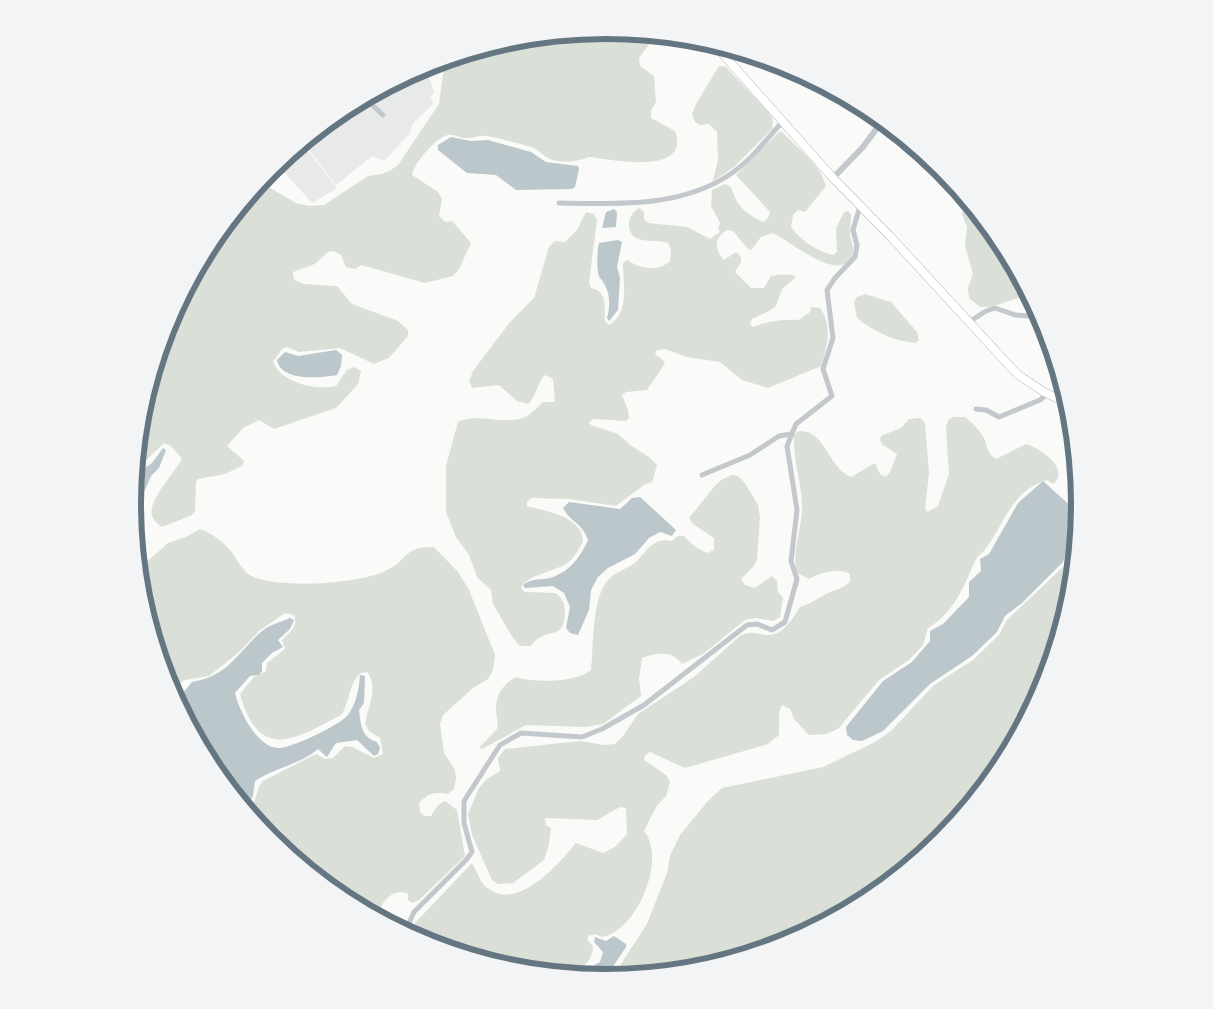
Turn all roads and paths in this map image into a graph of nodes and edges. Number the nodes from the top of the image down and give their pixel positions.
1 (723, 54) edge
2 (371, 103) edge
3 (383, 114) dead end
4 (783, 121) junction
5 (878, 126) edge
6 (833, 178) junction
7 (559, 203) dead end
8 (860, 206) junction
9 (1032, 316) edge
10 (969, 322) junction
11 (1047, 394) junction
12 (1060, 399) edge
13 (976, 409) dead end
14 (791, 434) junction
15 (702, 475) dead end
16 (408, 925) edge

1 - 4 main road
2 - 3 street
4 - 6 main road
4 - 7 street
5 - 6 street
6 - 8 main road
8 - 10 main road
8 - 14 street
9 - 10 street
10 - 11 main road
11 - 12 main road
11 - 13 street
14 - 15 street
14 - 16 street

